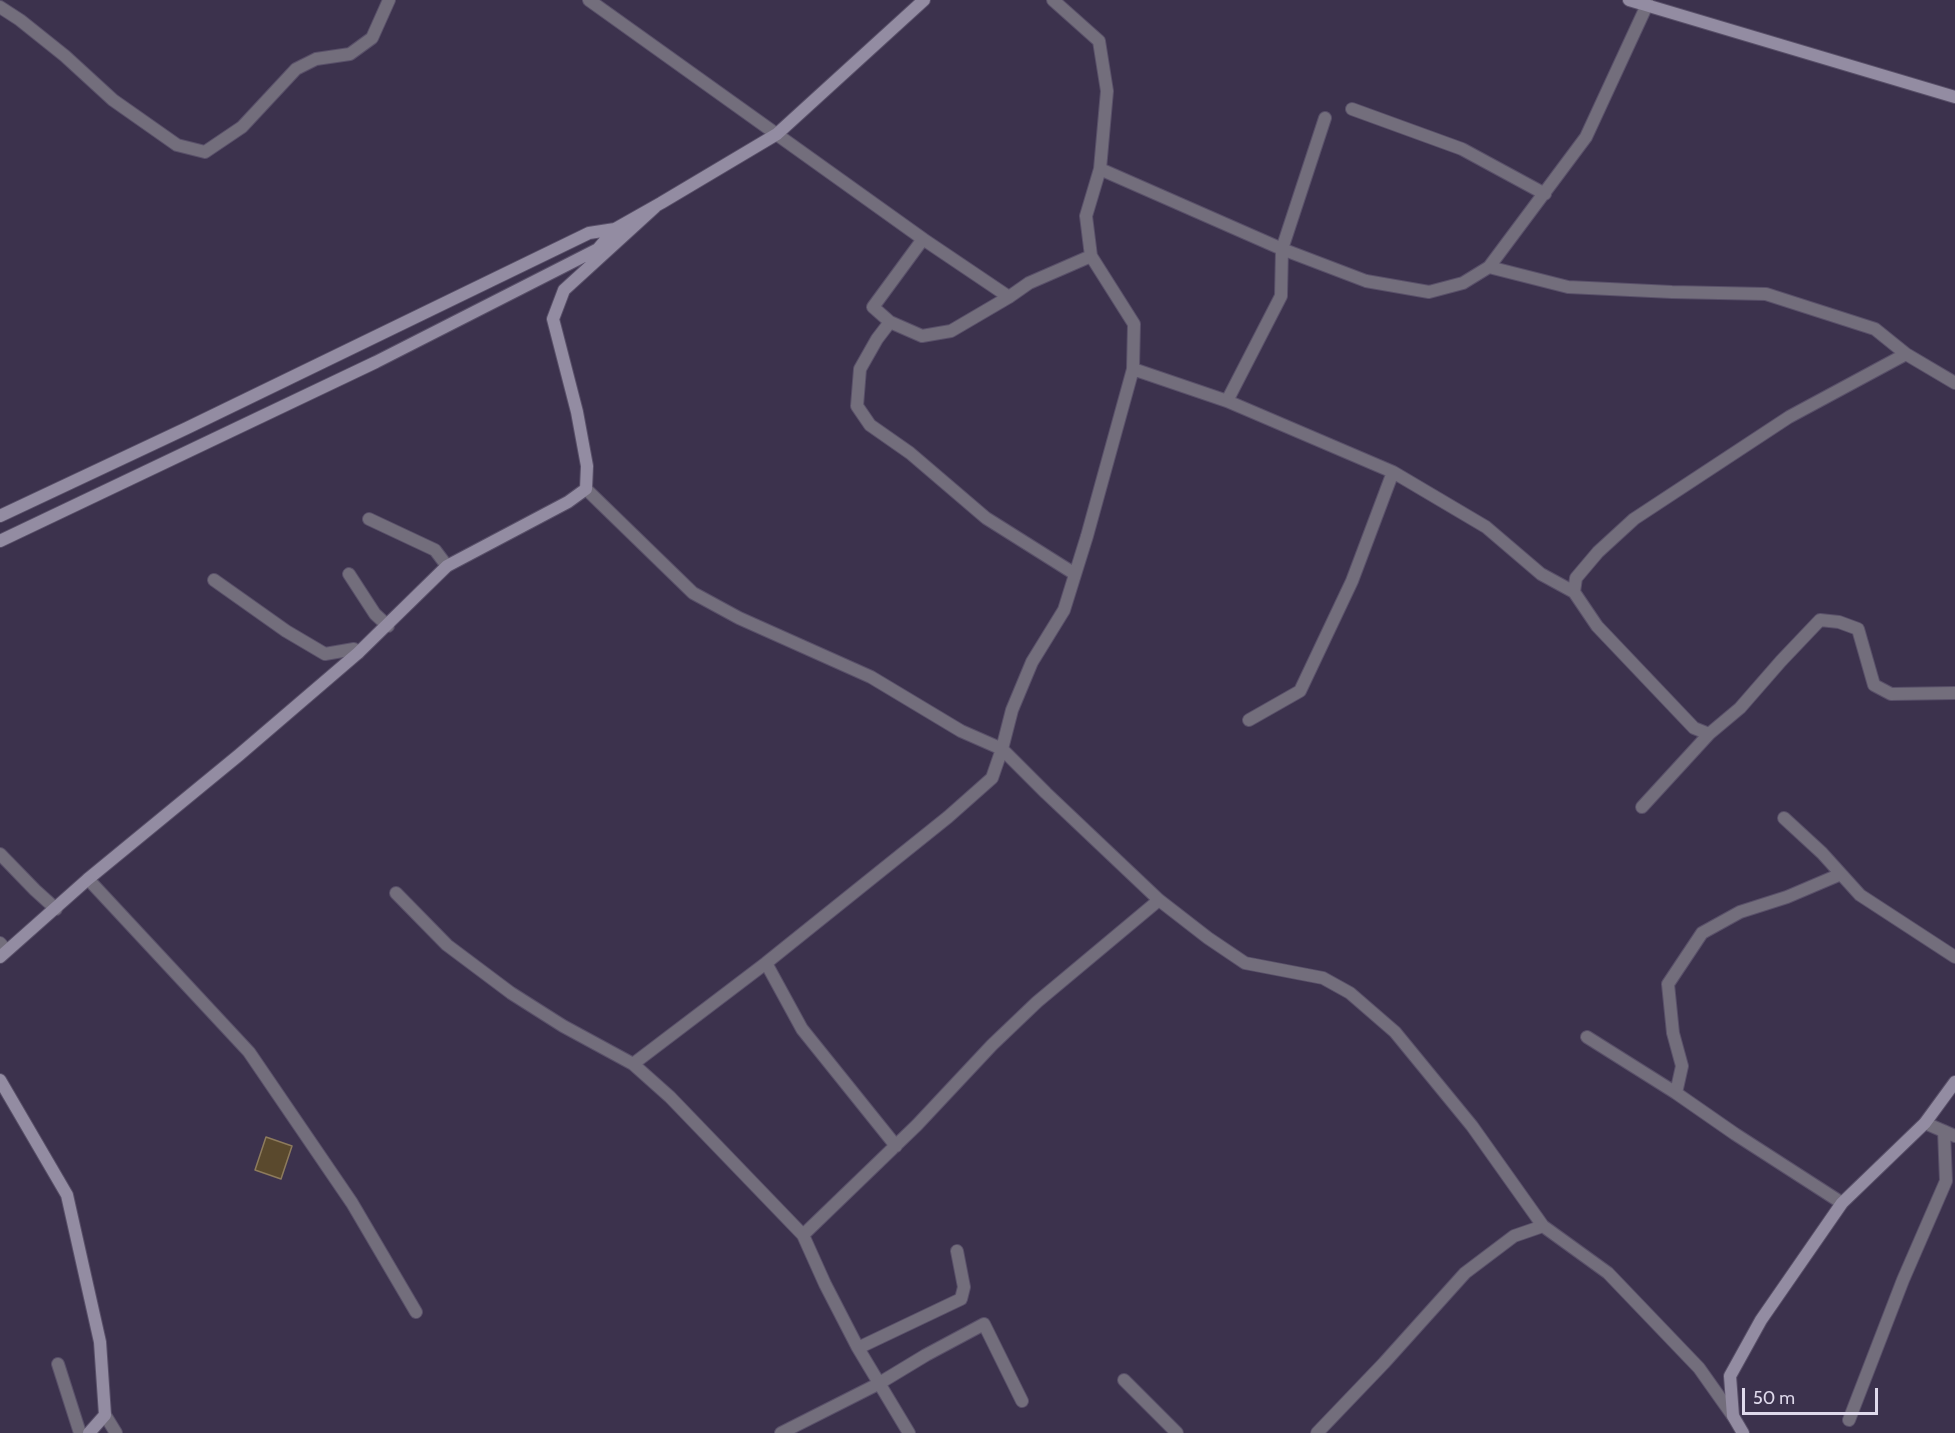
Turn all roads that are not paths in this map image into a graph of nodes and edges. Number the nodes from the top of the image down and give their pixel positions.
1 (388, 0) edge
2 (589, 0) edge
3 (924, 0) edge
4 (1053, 0) edge
5 (1629, 0) edge
6 (1647, 2) edge
7 (0, 7) edge
8 (1955, 97) edge
9 (1352, 109) dead end
10 (1324, 118) dead end
11 (777, 134) junction
12 (1101, 169) junction
13 (1545, 194) junction
14 (654, 207) junction
15 (615, 229) junction
16 (923, 239) junction
17 (1282, 249) junction
18 (1090, 256) junction
19 (1489, 267) junction
20 (1010, 297) junction
21 (890, 322) junction
22 (1906, 354) junction
23 (1133, 369) junction
24 (1955, 383) edge
25 (1227, 401) junction
26 (1393, 472) junction
27 (586, 489) junction
28 (0, 516) edge
29 (369, 519) dead end
30 (0, 541) edge
31 (447, 566) junction
32 (349, 574) dead end
33 (1075, 574) junction
34 (214, 580) dead end
35 (1574, 592) junction
36 (388, 626) junction
37 (358, 653) junction
38 (1955, 693) edge
39 (1249, 720) dead end
40 (1709, 734) junction
41 (1002, 749) junction
42 (1642, 807) dead end
43 (1784, 818) dead end
44 (0, 854) edge
45 (1841, 874) junction
46 (88, 879) junction
47 (396, 893) dead end
48 (1159, 900) junction
49 (56, 909) junction
50 (2, 950) edge
51 (1955, 957) edge
52 (766, 963) junction
53 (1587, 1037) dead end
54 (633, 1064) junction
55 (0, 1080) edge
56 (1955, 1082) edge
57 (1676, 1093) junction
58 (1925, 1122) junction
59 (1950, 1134) edge
60 (896, 1146) junction
61 (1842, 1203) junction
62 (1542, 1226) junction
63 (803, 1234) junction
64 (957, 1251) dead end
65 (416, 1312) dead end
66 (858, 1348) junction
67 (58, 1364) dead end
68 (1124, 1380) dead end
69 (878, 1384) junction
70 (1022, 1401) dead end
71 (105, 1415) junction
72 (1733, 1416) junction
73 (1849, 1420) dead end
74 (80, 1433) edge
75 (89, 1433) edge
76 (116, 1433) edge
77 (781, 1433) edge
78 (909, 1433) edge
79 (1177, 1433) edge
80 (1317, 1433) edge
81 (1743, 1433) edge

1 - 7 street
2 - 11 street
3 - 11 main road
4 - 12 street
5 - 6 main road
6 - 8 main road
6 - 13 street
9 - 13 street
10 - 17 street
11 - 14 main road
11 - 16 street
12 - 17 street
12 - 18 street
13 - 19 street
14 - 15 main road
14 - 27 main road
15 - 28 main road
15 - 30 main road
16 - 20 street
16 - 21 street
17 - 19 street
17 - 25 street
18 - 20 street
18 - 23 street
19 - 22 street
20 - 21 street
21 - 33 street
22 - 24 street
22 - 35 street
23 - 25 street
23 - 33 street
25 - 26 street
26 - 35 street
26 - 39 street
27 - 31 main road
27 - 41 street
29 - 31 street
31 - 36 main road
32 - 36 street
33 - 41 street
34 - 37 street
35 - 40 street
36 - 37 main road
37 - 46 main road
38 - 40 street
40 - 42 street
41 - 48 street
41 - 52 street
43 - 45 street
44 - 49 street
45 - 51 street
45 - 57 street
46 - 49 main road
46 - 65 street
47 - 54 street
48 - 60 street
48 - 62 street
49 - 50 main road
52 - 54 street
52 - 60 street
53 - 57 street
54 - 63 street
55 - 71 main road
56 - 58 main road
57 - 61 street
58 - 59 street
58 - 61 main road
59 - 73 street
60 - 63 street
61 - 72 main road
62 - 72 street
62 - 80 street
63 - 66 street
64 - 66 street
66 - 69 street
67 - 74 street
68 - 79 street
69 - 70 street
69 - 77 street
69 - 78 street
71 - 75 main road
71 - 76 street
72 - 81 main road

